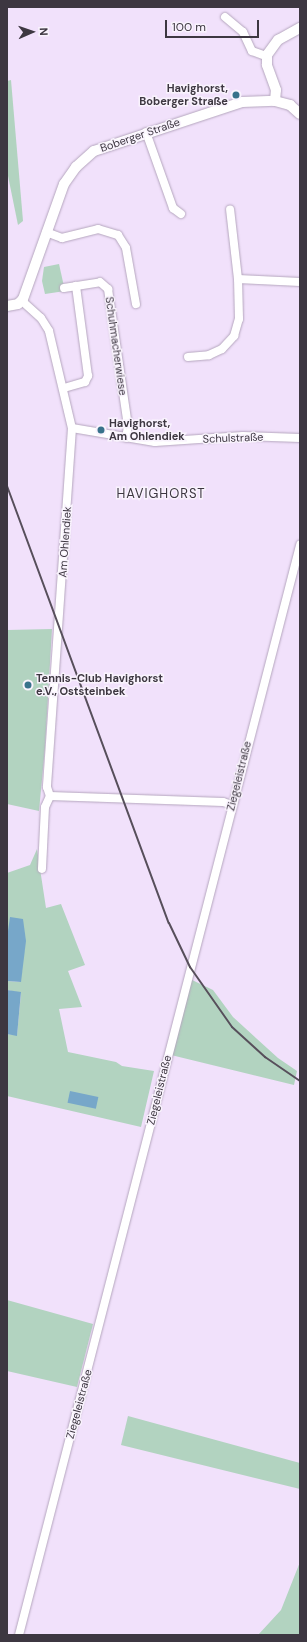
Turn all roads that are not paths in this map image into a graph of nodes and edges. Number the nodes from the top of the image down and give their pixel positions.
1 (225, 17) dead end
2 (300, 28) edge
3 (266, 56) junction
4 (275, 101) junction
5 (300, 114) edge
6 (146, 132) junction
7 (230, 209) dead end
8 (180, 214) dead end
9 (46, 232) junction
10 (238, 279) junction
11 (300, 282) edge
12 (76, 286) junction
13 (64, 288) dead end
14 (22, 301) junction
15 (136, 304) dead end
16 (7, 306) edge
17 (188, 357) dead end
18 (64, 388) junction
19 (72, 428) junction
20 (126, 438) junction
21 (300, 438) edge
22 (300, 545) edge
23 (50, 796) junction
24 (232, 805) junction
25 (42, 869) dead end
26 (19, 1635) edge

1 - 3 street
2 - 3 street
3 - 4 street
4 - 5 street, Boberger Straße
4 - 6 street, Boberger Straße
6 - 8 street
6 - 9 street, Boberger Straße
7 - 10 street
9 - 14 street, Boberger Straße
9 - 15 street
10 - 11 street
10 - 17 street
12 - 13 street, Schuhmacherwiese
12 - 18 street
12 - 20 street, Schuhmacherwiese
14 - 16 street
14 - 18 street, Am Ohlendiek
18 - 19 street, Am Ohlendiek
19 - 20 street, Schulstraße
19 - 23 street, Am Ohlendiek
20 - 21 street, Schulstraße
22 - 24 street, Ziegeleistraße
23 - 24 street
23 - 25 street, Am Ohlendiek
24 - 26 street, Ziegeleistraße

